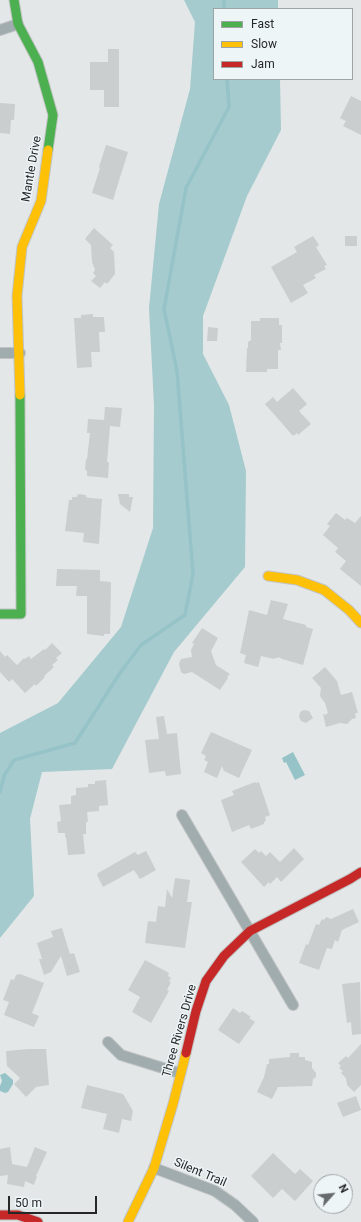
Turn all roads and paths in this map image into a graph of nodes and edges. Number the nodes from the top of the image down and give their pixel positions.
1 (14, 0) edge
2 (18, 24) junction
3 (0, 30) edge
4 (0, 353) edge
5 (20, 353) junction
6 (268, 576) dead end
7 (0, 614) edge
8 (361, 623) edge
9 (182, 815) dead end
10 (361, 872) edge
11 (250, 931) junction
12 (293, 1005) dead end
13 (108, 1042) dead end
14 (179, 1073) junction
15 (154, 1168) junction
16 (0, 1215) edge
17 (38, 1222) edge
18 (128, 1222) edge
19 (253, 1222) edge

1 - 2 street, Mantle Drive
2 - 3 street
2 - 5 street, Mantle Drive
4 - 5 street
5 - 7 street, Mantle Drive
6 - 8 street
9 - 11 street
10 - 11 street, Three Rivers Drive
11 - 12 street
11 - 14 street, Three Rivers Drive
13 - 14 street
14 - 15 street, Three Rivers Drive
15 - 18 street, Three Rivers Drive
15 - 19 street, Silent Trail
16 - 17 street

